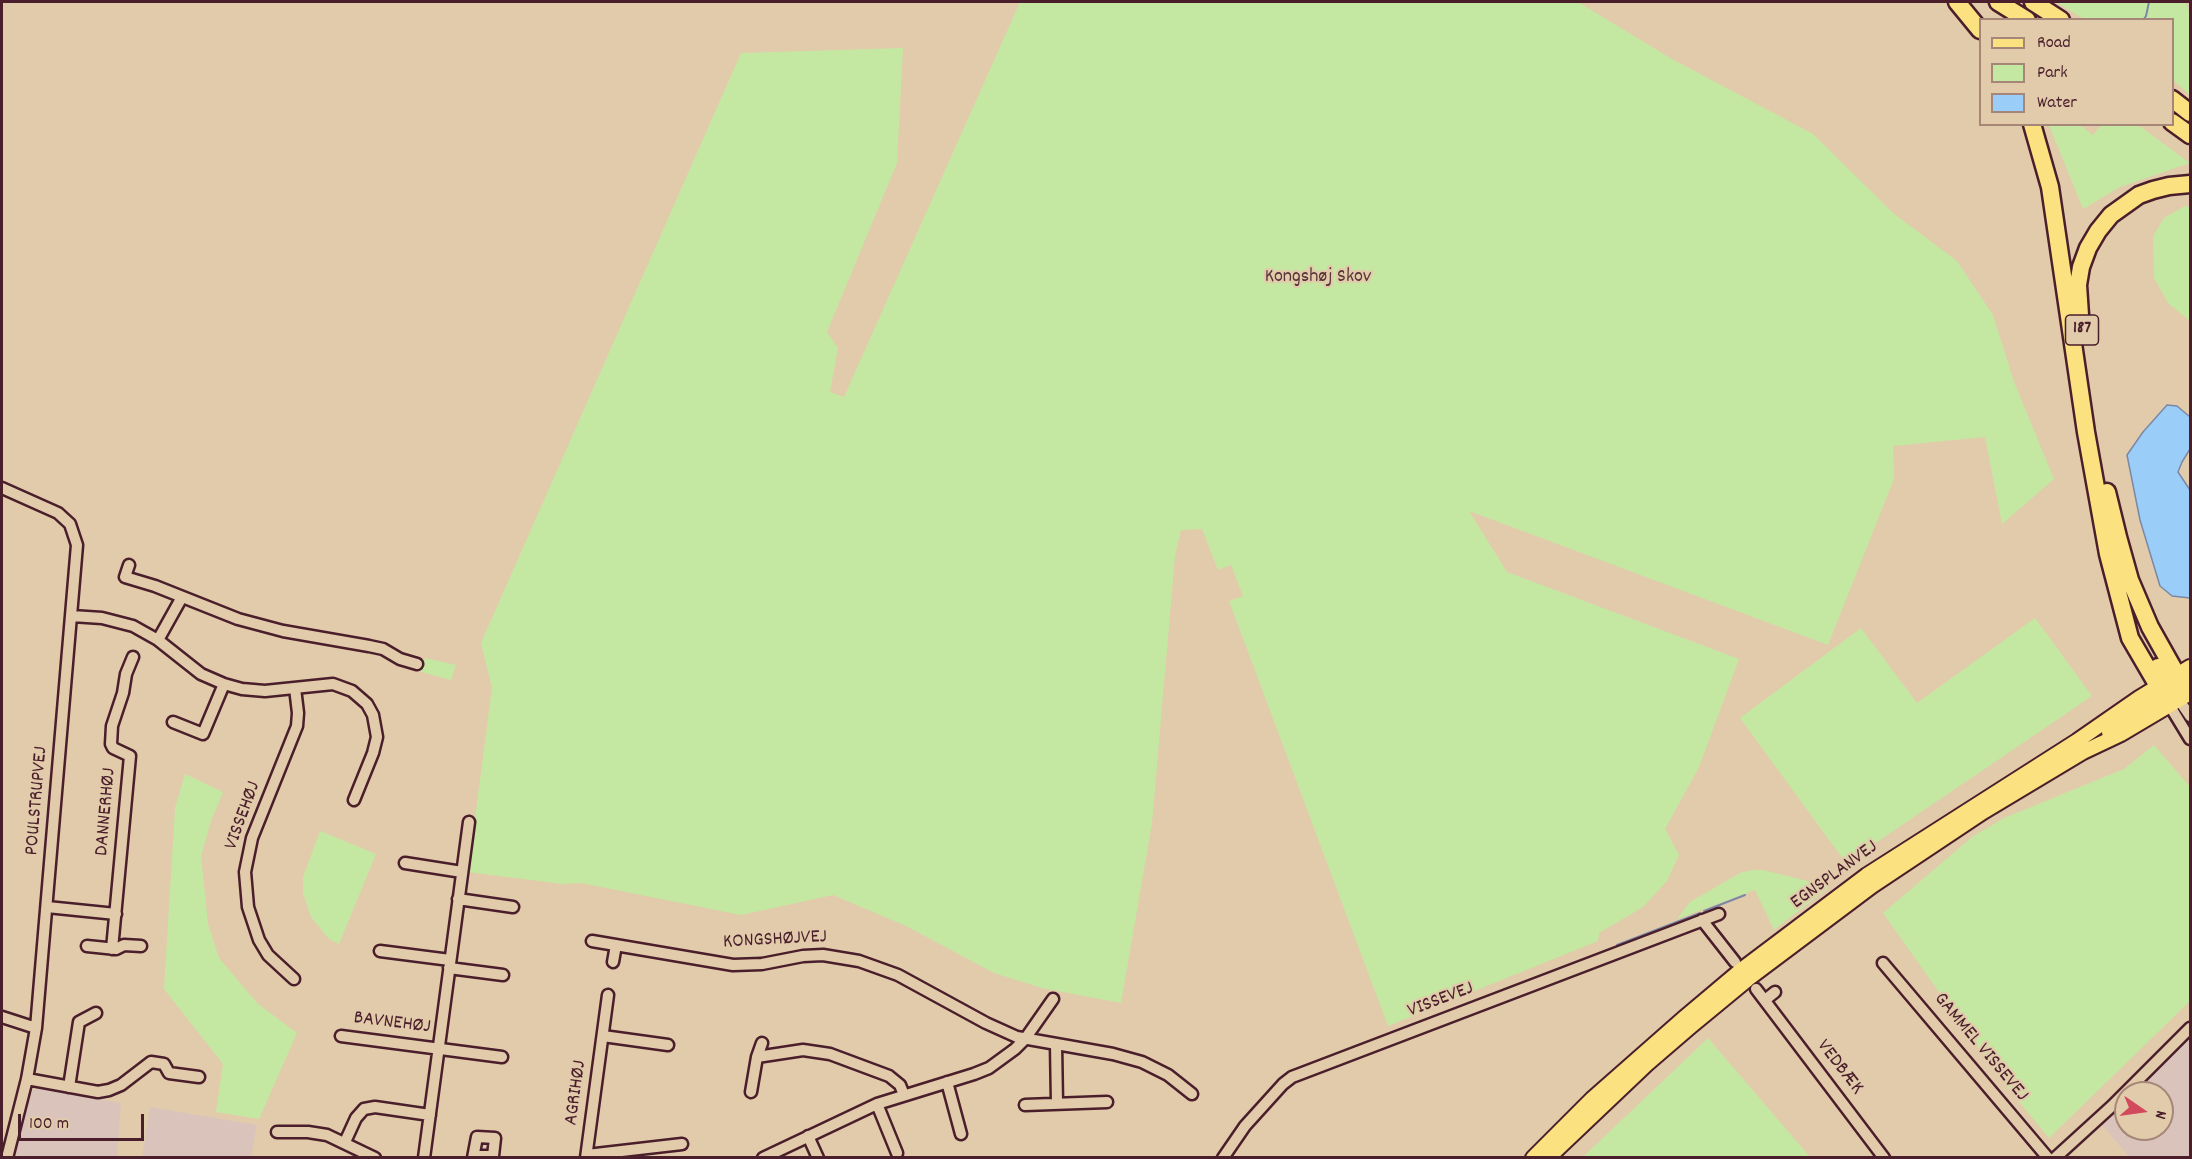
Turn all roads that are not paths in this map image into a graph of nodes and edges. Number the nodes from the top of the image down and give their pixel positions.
1 (1957, 2) edge
2 (1998, 2) edge
3 (2033, 2) edge
4 (2024, 18) edge
5 (2058, 18) edge
6 (1979, 29) edge
7 (2174, 93) edge
8 (2174, 101) edge
9 (2190, 105) edge
10 (2190, 113) edge
11 (2174, 123) edge
12 (2033, 126) edge
13 (2190, 135) edge
14 (2190, 184) edge
15 (2, 488) edge
16 (129, 565) dead end
17 (182, 597) junction
18 (72, 616) junction
19 (158, 639) junction
20 (133, 657) dead end
21 (417, 663) dead end
22 (224, 684) junction
23 (295, 688) junction
24 (2177, 689) edge
25 (2190, 716) edge
26 (173, 722) dead end
27 (2190, 739) edge
28 (354, 800) dead end
29 (469, 822) dead end
30 (405, 864) dead end
31 (462, 872) junction
32 (458, 899) junction
33 (47, 907) junction
34 (513, 907) dead end
35 (116, 914) junction
36 (1719, 914) dead end
37 (1702, 920) junction
38 (592, 940) dead end
39 (616, 945) junction
40 (87, 946) dead end
41 (141, 946) dead end
42 (112, 949) junction
43 (380, 951) dead end
44 (613, 962) dead end
45 (1735, 962) dead end
46 (1883, 963) dead end
47 (449, 964) junction
48 (503, 975) dead end
49 (294, 980) dead end
50 (1756, 989) dead end
51 (1775, 992) dead end
52 (608, 995) dead end
53 (1053, 999) dead end
54 (1765, 1000) junction
55 (96, 1013) dead end
56 (2, 1017) edge
57 (36, 1028) junction
58 (2190, 1028) edge
59 (341, 1036) dead end
60 (603, 1036) junction
61 (1025, 1039) junction
62 (2186, 1040) edge
63 (762, 1043) dead end
64 (1056, 1044) junction
65 (668, 1046) dead end
66 (439, 1048) junction
67 (502, 1057) dead end
68 (757, 1057) junction
69 (199, 1077) dead end
70 (27, 1079) junction
71 (947, 1082) junction
72 (69, 1087) junction
73 (751, 1092) dead end
74 (1192, 1094) dead end
75 (903, 1095) junction
76 (1107, 1102) dead end
77 (877, 1104) junction
78 (1057, 1104) junction
79 (1025, 1105) dead end
80 (430, 1115) junction
81 (277, 1132) dead end
82 (961, 1134) dead end
83 (808, 1136) junction
84 (345, 1142) junction
85 (682, 1144) dead end
86 (6, 1152) edge
87 (897, 1153) dead end
88 (586, 1156) edge
89 (375, 1158) edge
90 (424, 1158) edge
91 (763, 1158) edge
92 (818, 1158) edge
93 (1223, 1158) edge
94 (1533, 1158) edge
95 (1548, 1158) edge
96 (1884, 1158) edge
97 (2048, 1158) edge
98 (2055, 1158) edge

1 - 6 highway
2 - 4 highway
3 - 5 highway
7 - 9 highway
8 - 10 highway
11 - 13 highway
12 - 24 highway, 187
14 - 24 highway, 187
15 - 18 street, POULSTRUPVEJ
16 - 17 street
17 - 19 street
17 - 21 street
18 - 19 street
18 - 33 street, POULSTRUPVEJ
19 - 22 street
20 - 35 street, DANNERHØJ
22 - 23 street
22 - 26 street
23 - 28 street
23 - 49 street, VISSEHØJ
24 - 25 street
24 - 27 street
24 - 94 main road, EGNSPLANVEJ
24 - 95 main road, EGNSPLANVEJ
29 - 31 street, BAVNEHØJ
30 - 31 street
31 - 32 street, BAVNEHØJ
32 - 34 street
32 - 47 street, BAVNEHØJ
33 - 35 street
33 - 57 street, POULSTRUPVEJ
35 - 42 street, DANNERHØJ
36 - 37 street, VISSEVEJ
37 - 45 street
37 - 93 street, VISSEVEJ
38 - 39 street, KONGSHØJVEJ
39 - 44 street
39 - 61 street, KONGSHØJVEJ
40 - 42 street
41 - 42 street
43 - 47 street
46 - 97 street, GAMMEL VISSEVEJ
47 - 48 street
47 - 66 street, BAVNEHØJ
50 - 54 street, VEDBÆK
51 - 54 street
52 - 60 street, AGRIHØJ
53 - 61 street
54 - 96 street, VEDBÆK
55 - 72 street
56 - 57 street
57 - 70 street, POULSTRUPVEJ
58 - 62 street
59 - 66 street, BAVNEHØJ
60 - 65 street, AGRIHØJ
60 - 88 street, AGRIHØJ
61 - 64 street, KONGSHØJVEJ
61 - 71 street
62 - 98 street
63 - 68 street
64 - 74 street, KONGSHØJVEJ
64 - 78 street
66 - 67 street, BAVNEHØJ
66 - 80 street, BAVNEHØJ
68 - 73 street
68 - 75 street
69 - 72 street
70 - 72 street
70 - 86 street, POULSTRUPVEJ
71 - 75 street
71 - 82 street
75 - 77 street
76 - 78 street
77 - 83 street
77 - 87 street
78 - 79 street
80 - 84 street
80 - 90 street, BAVNEHØJ
81 - 84 street
83 - 91 street
83 - 92 street
84 - 89 street
85 - 88 street, AGRIHØJ

